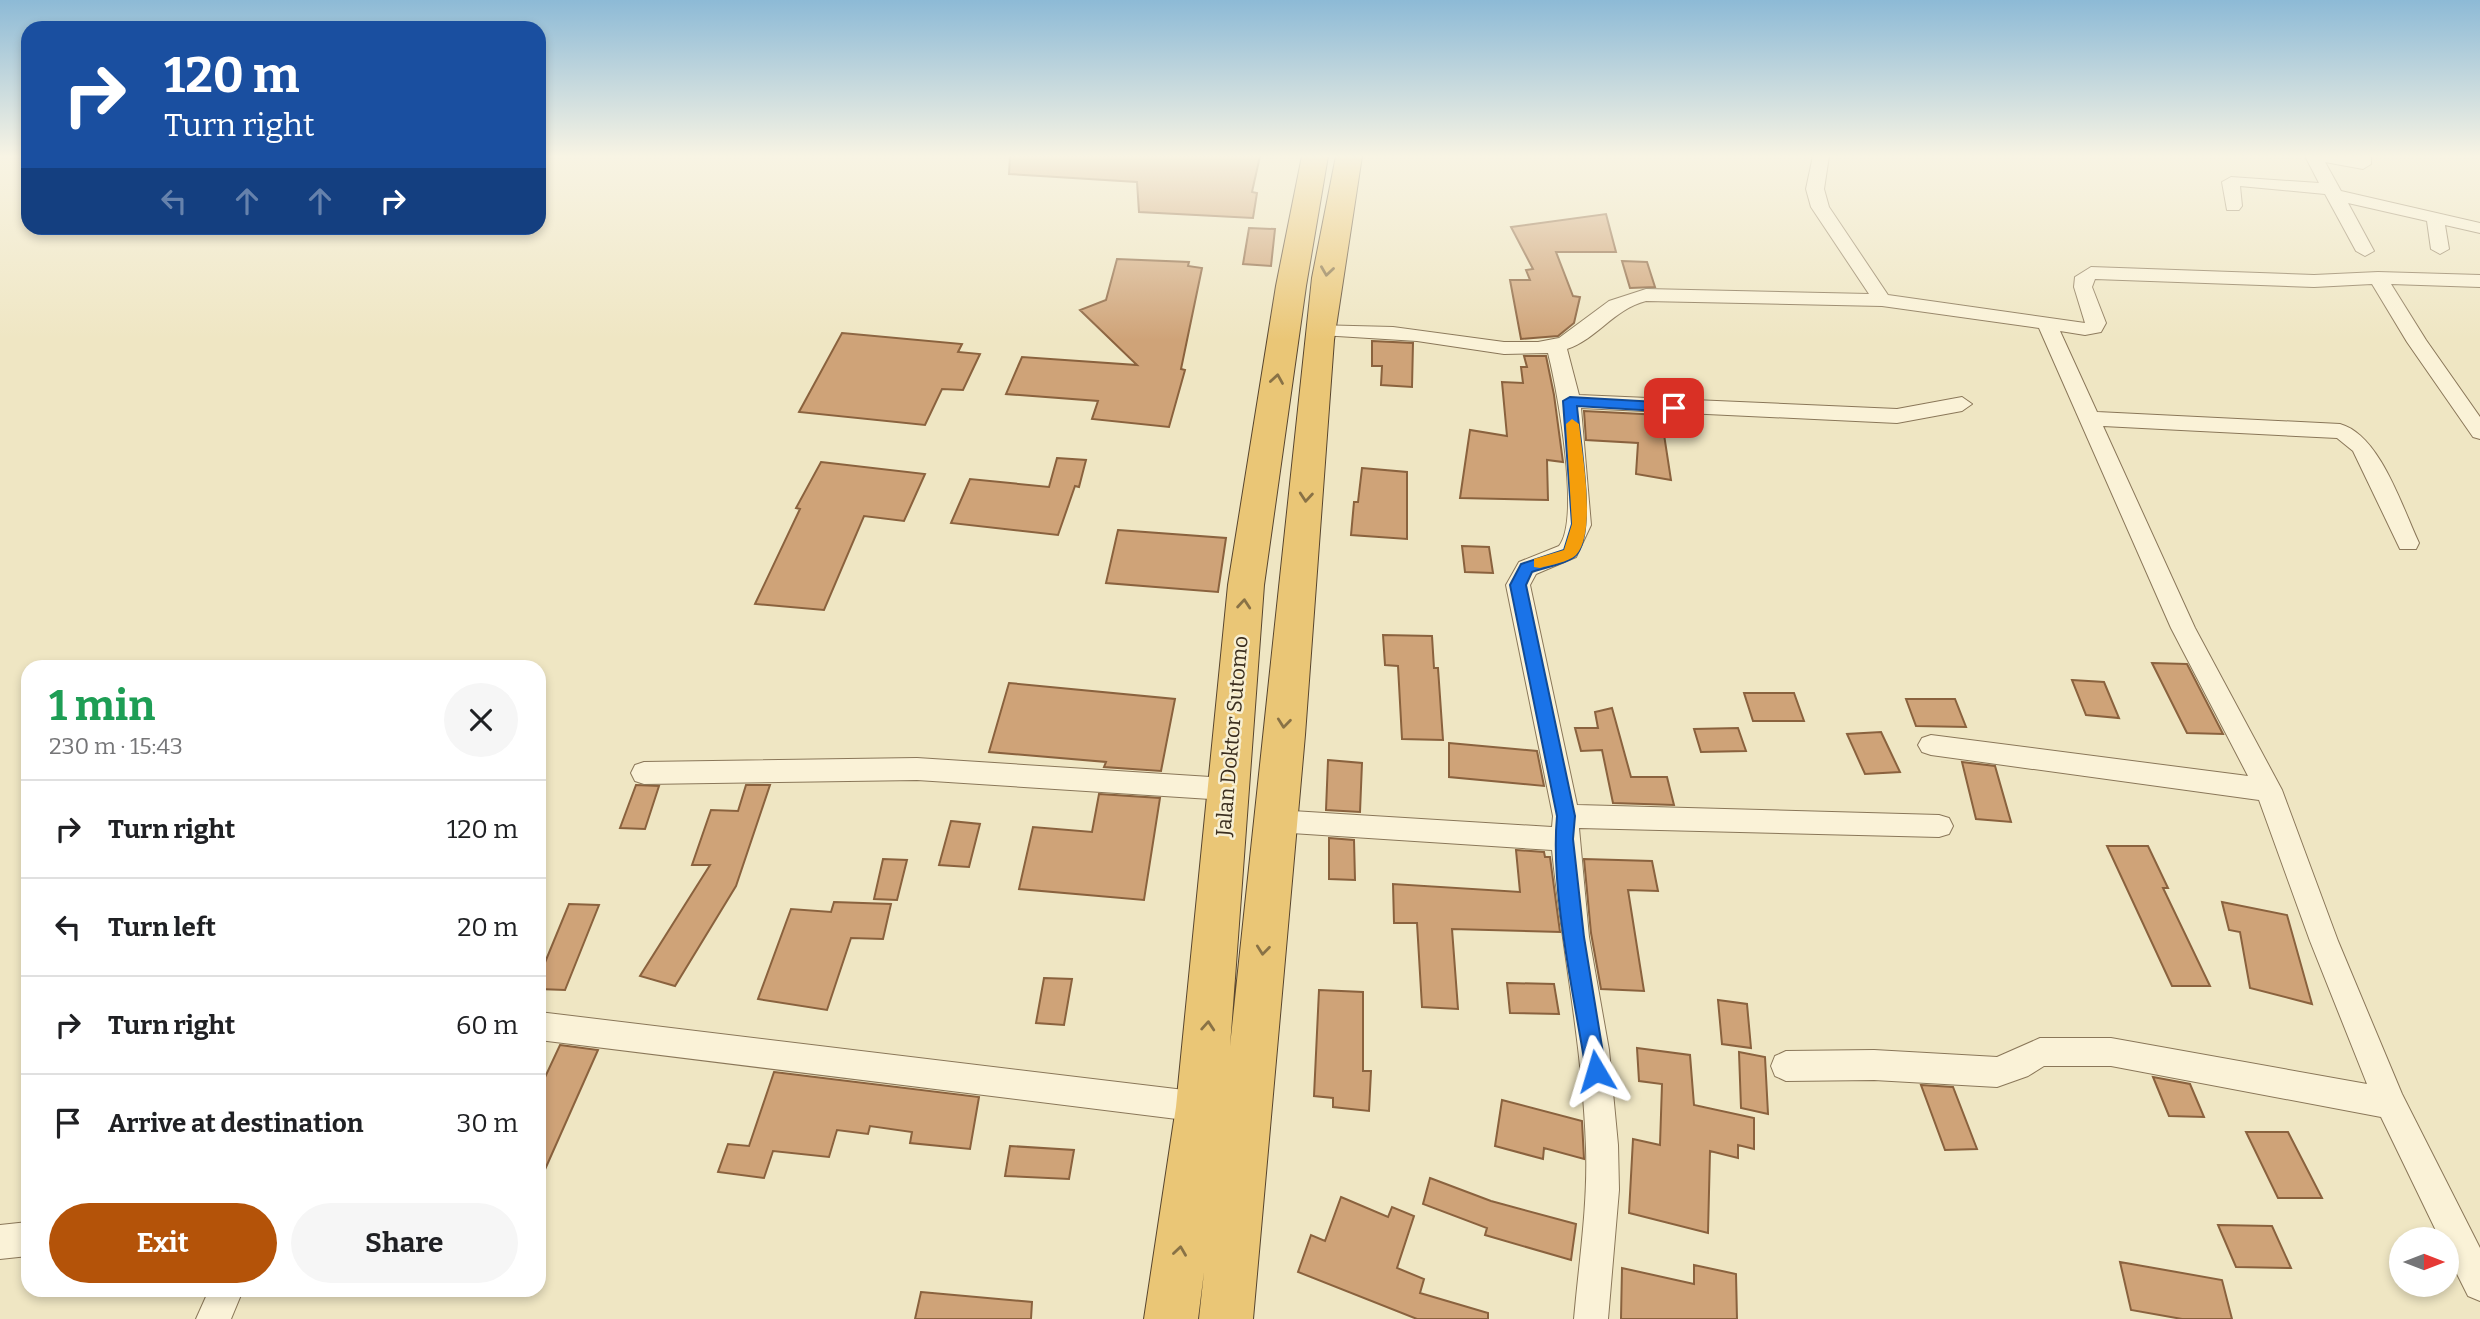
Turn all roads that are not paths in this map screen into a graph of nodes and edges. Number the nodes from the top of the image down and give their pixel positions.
1 (1304, 218) edge
2 (1335, 218) edge
3 (1827, 218) edge
4 (2349, 218) edge
5 (2435, 218) joint
6 (2480, 228) edge
7 (2440, 249) dead end
8 (2365, 251) dead end
9 (2378, 278) junction
10 (2480, 281) edge
11 (1882, 300) junction
12 (2048, 326) junction
13 (1321, 329) junction
14 (1556, 346) junction
15 (1570, 401) junction
16 (1962, 404) dead end
17 (2092, 419) junction
18 (2480, 432) edge
19 (2408, 542) dead end
20 (1931, 745) dead end
21 (644, 773) dead end
22 (1226, 789) junction
23 (2269, 790) junction
24 (1276, 821) junction
25 (1939, 826) dead end
26 (1565, 828) junction
27 (546, 1027) edge
28 (1786, 1066) dead end
29 (2390, 1104) junction
30 (1201, 1107) junction
31 (21, 1240) edge
32 (0, 1241) edge
33 (2480, 1284) edge
34 (223, 1297) edge
35 (213, 1319) edge
36 (1171, 1319) edge
37 (1226, 1319) edge
38 (1591, 1319) edge

22 -> 1 highway, Jalan Doktor Sutomo
2 -> 13 highway
3 - 11 street
4 - 8 street
5 - 6 street
5 - 7 street
9 - 10 street
9 - 12 street
9 - 18 street
11 - 12 street
11 - 14 street
12 - 17 street
13 - 14 street
13 -> 24 highway
14 - 15 street
15 - 16 street
15 - 26 street
17 - 19 street
17 - 23 street
20 - 23 street
21 - 22 street
30 -> 22 highway, Jalan Doktor Sutomo
23 - 29 street
24 - 26 street
24 -> 37 highway
25 - 26 street
26 - 38 street
27 - 30 street
28 - 29 street
29 - 33 street
36 -> 30 highway, Jalan Doktor Sutomo
31 - 32 street
34 - 35 street

